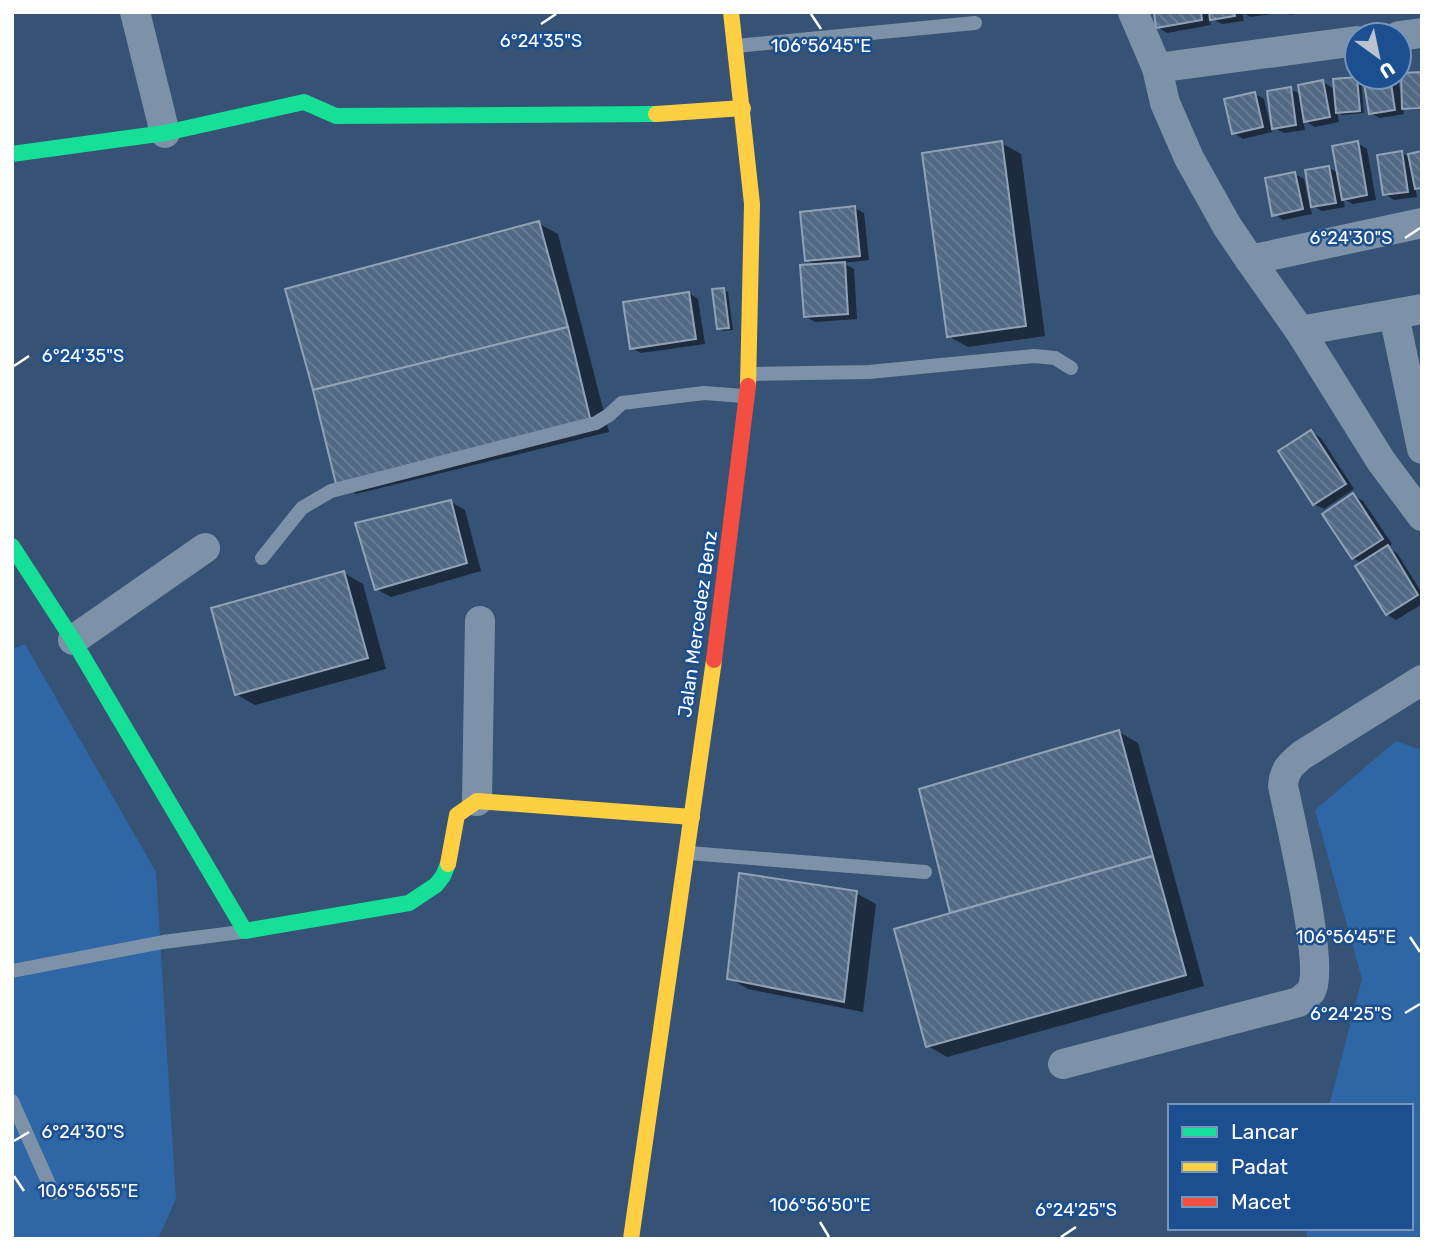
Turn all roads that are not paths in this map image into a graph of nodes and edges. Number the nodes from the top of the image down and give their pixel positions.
1 (135, 12) edge
2 (731, 12) edge
3 (1133, 12) edge
4 (975, 23) dead end
5 (1343, 43) edge
6 (736, 46) junction
7 (1157, 68) junction
8 (743, 108) junction
9 (165, 133) junction
10 (12, 154) edge
11 (1422, 223) edge
12 (1250, 260) junction
13 (1408, 312) edge
14 (1300, 331) junction
15 (1071, 368) dead end
16 (749, 374) junction
17 (747, 397) junction
18 (1422, 449) edge
19 (1422, 516) edge
20 (12, 546) edge
21 (205, 548) dead end
22 (262, 558) dead end
23 (480, 621) dead end
24 (73, 640) junction
25 (1422, 680) edge
26 (477, 801) junction
27 (692, 817) junction
28 (688, 853) junction
29 (925, 872) dead end
30 (246, 931) junction
31 (12, 971) edge
32 (1063, 1064) dead end
33 (12, 1101) edge
34 (53, 1194) dead end
35 (631, 1239) edge

1 - 9 street
2 - 6 street, Jalan Mercedez Benz
3 - 7 street
4 - 6 lane
5 - 7 street
6 - 8 street, Jalan Mercedez Benz
7 - 12 street
8 - 9 street
8 - 16 street, Jalan Mercedez Benz
9 - 10 street
11 - 12 street
12 - 14 street
13 - 14 street
13 - 18 street
14 - 19 street
15 - 16 lane
16 - 17 street, Jalan Mercedez Benz
17 - 22 lane
17 - 27 street, Jalan Mercedez Benz
20 - 24 street
21 - 24 street
23 - 26 street
24 - 30 street
25 - 32 street
26 - 27 street
26 - 30 street
27 - 28 street, Jalan Mercedez Benz
28 - 29 lane
28 - 35 street, Jalan Mercedez Benz
30 - 31 lane
33 - 34 lane

